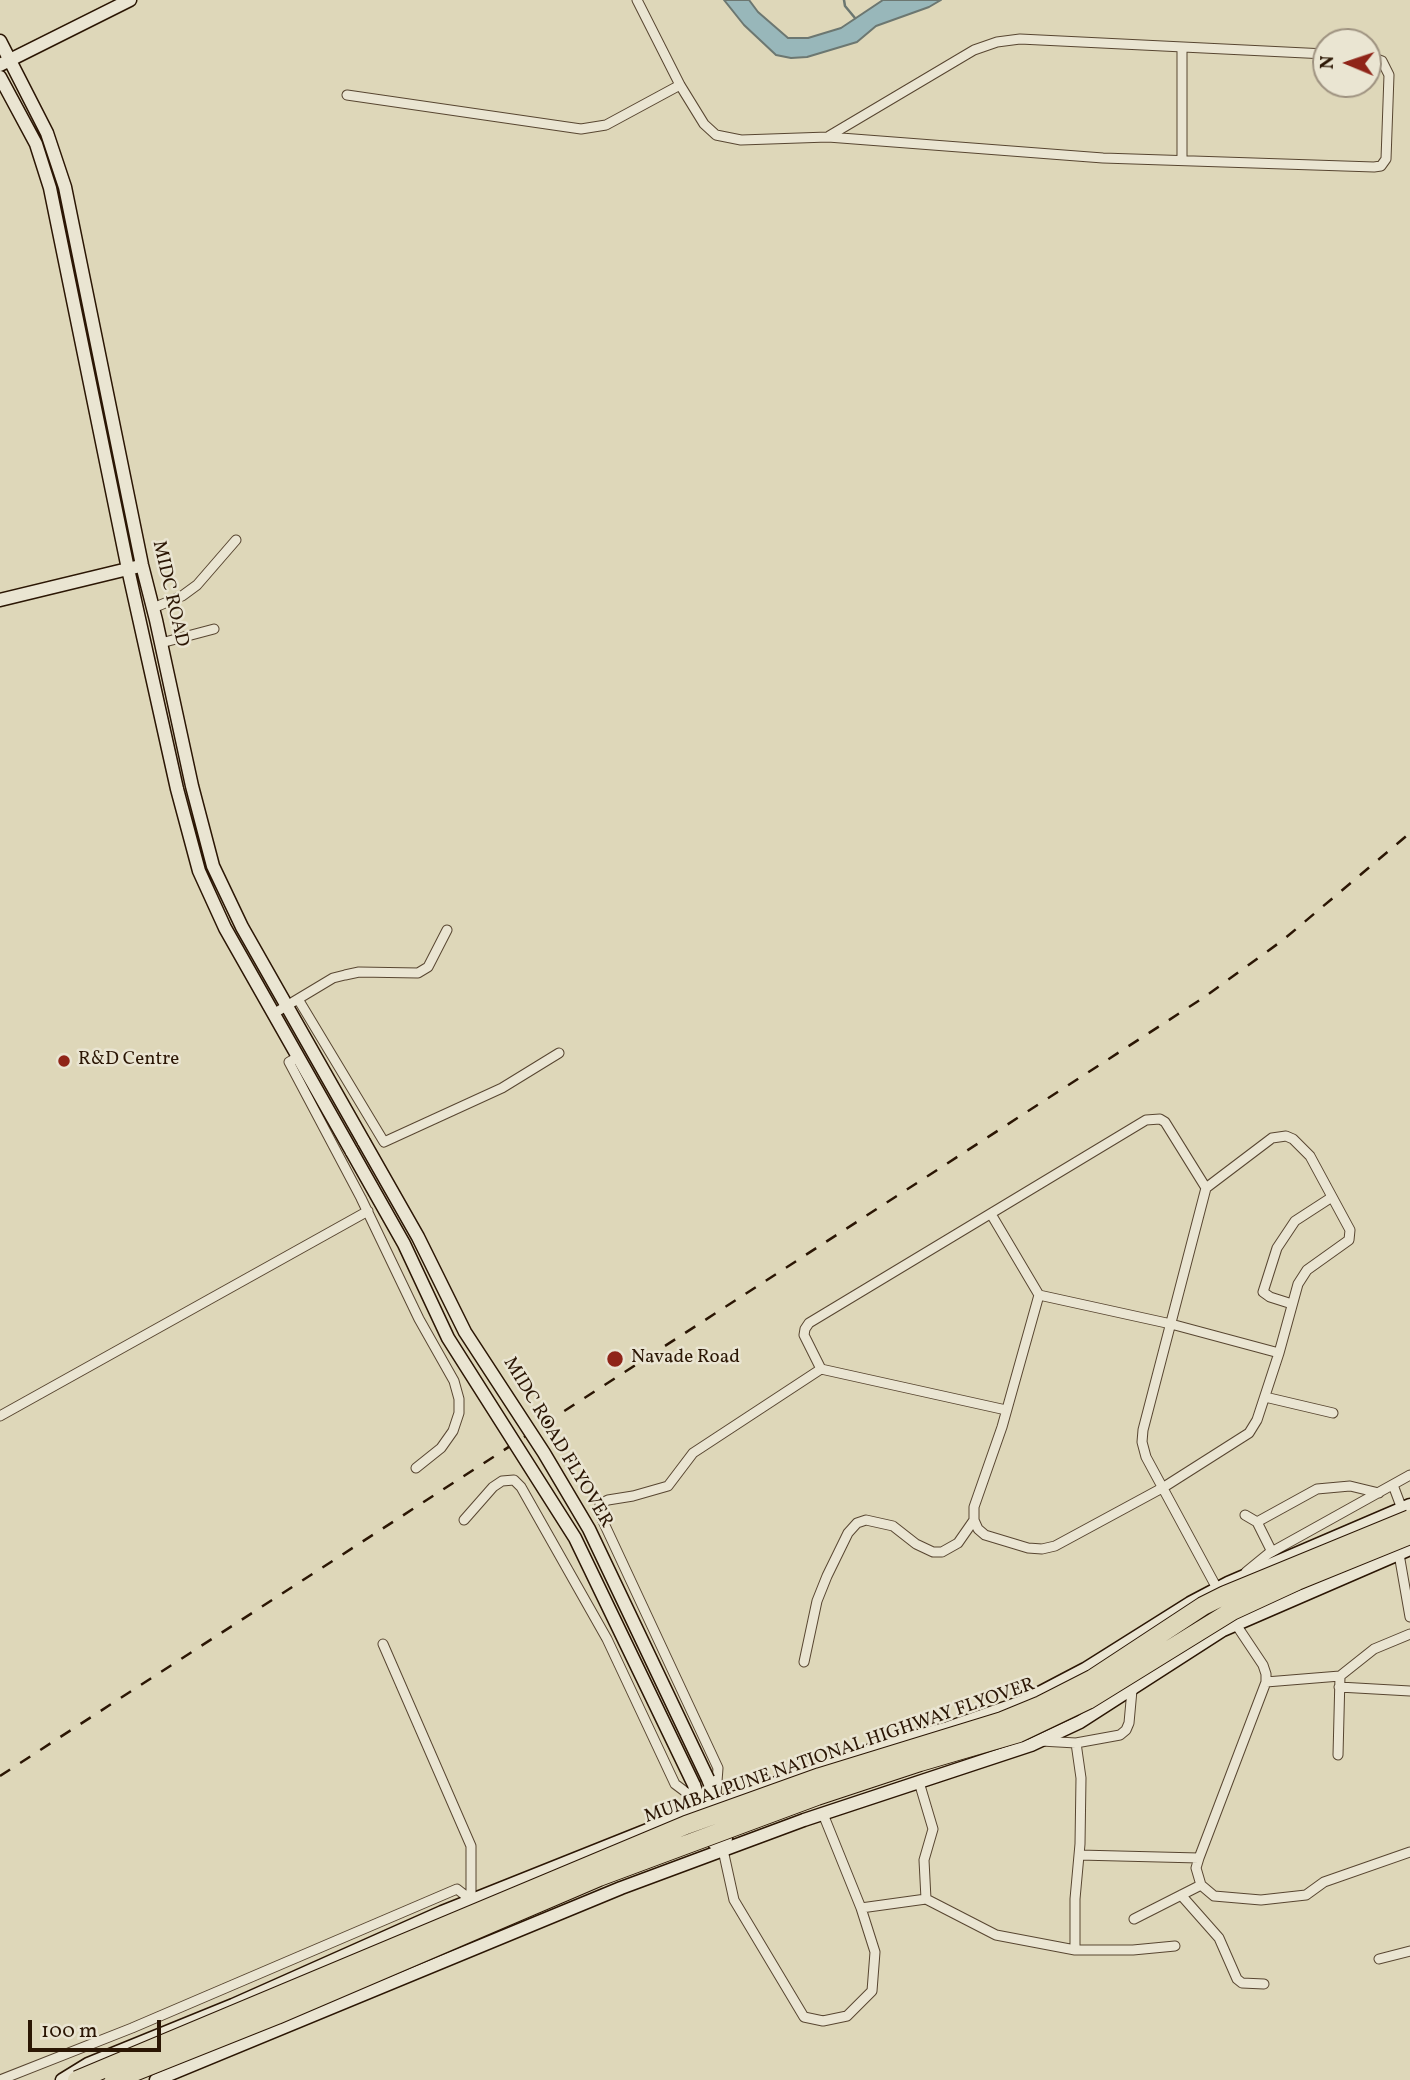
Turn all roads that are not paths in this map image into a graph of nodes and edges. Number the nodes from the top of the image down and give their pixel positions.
1 (130, 0) edge
2 (637, 0) edge
3 (0, 41) edge
4 (1182, 48) junction
5 (1312, 53) edge
6 (1382, 61) edge
7 (5, 62) edge
8 (0, 77) edge
9 (680, 85) junction
10 (347, 95) dead end
11 (828, 137) junction
12 (1182, 160) junction
13 (236, 540) dead end
14 (142, 565) junction
15 (128, 569) junction
16 (0, 600) edge
17 (153, 608) junction
18 (214, 629) dead end
19 (161, 643) junction
20 (447, 930) dead end
21 (292, 1002) junction
22 (273, 1014) junction
23 (559, 1054) dead end
24 (298, 1056) junction
25 (362, 1138) junction
26 (350, 1147) junction
27 (1206, 1188) junction
28 (1332, 1197) junction
29 (368, 1211) junction
30 (991, 1214) junction
31 (1039, 1295) junction
32 (1292, 1304) junction
33 (1171, 1324) junction
34 (1279, 1353) junction
35 (821, 1369) junction
36 (1265, 1397) junction
37 (1006, 1410) junction
38 (1333, 1413) dead end
39 (0, 1416) edge
40 (416, 1468) dead end
41 (1410, 1475) edge
42 (1393, 1485) junction
43 (1164, 1487) junction
44 (1379, 1493) junction
45 (1407, 1511) edge
46 (1245, 1515) dead end
47 (464, 1520) dead end
48 (974, 1520) junction
49 (1257, 1522) junction
50 (1410, 1535) edge
51 (1405, 1551) edge
52 (1272, 1552) junction
53 (1235, 1581) junction
54 (1218, 1589) junction
55 (1410, 1617) edge
56 (1236, 1625) junction
57 (1410, 1634) edge
58 (383, 1644) dead end
59 (804, 1662) dead end
60 (1340, 1676) junction
61 (1266, 1682) junction
62 (1339, 1687) junction
63 (1132, 1690) junction
64 (1410, 1691) edge
65 (1039, 1741) junction
66 (1076, 1743) junction
67 (1338, 1755) dead end
68 (919, 1782) junction
69 (717, 1801) junction
70 (702, 1806) junction
71 (823, 1814) junction
72 (723, 1850) junction
73 (1410, 1852) edge
74 (1079, 1855) junction
75 (1199, 1858) junction
76 (1201, 1885) junction
77 (1181, 1895) junction
78 (926, 1899) junction
79 (471, 1900) junction
80 (862, 1908) junction
81 (1134, 1919) dead end
82 (1175, 1946) dead end
83 (1075, 1950) junction
84 (1410, 1951) edge
85 (1379, 1959) dead end
86 (1264, 1984) dead end
87 (0, 2080) edge
88 (62, 2080) edge
89 (77, 2080) edge
90 (114, 2080) edge
91 (156, 2080) edge

1 - 7 main road
2 - 9 street
3 - 7 main road, MIDC ROAD
4 - 5 street
4 - 11 street
4 - 12 street
6 - 12 street
7 - 14 main road, MIDC ROAD
8 - 15 main road, MIDC ROAD
9 - 10 street
9 - 11 street
11 - 12 street
13 - 17 street
14 - 15 main road
14 - 17 main road, MIDC ROAD
15 - 16 main road
15 - 22 main road, MIDC ROAD
17 - 19 main road, MIDC ROAD
18 - 19 street
19 - 21 main road, MIDC ROAD
20 - 21 street
21 - 22 street
21 - 23 street
21 - 25 main road, MIDC ROAD
22 - 24 main road, MIDC ROAD
24 - 26 main road, MIDC ROAD
24 - 29 street
25 - 26 main road
25 - 69 main road, MIDC ROAD FLYOVER, bridge
26 - 70 main road, MIDC ROAD FLYOVER, bridge
27 - 28 street
27 - 30 street
27 - 33 street
28 - 32 street
28 - 32 street
29 - 39 street
29 - 40 street
30 - 31 street
30 - 35 street
31 - 33 street
31 - 37 street
32 - 34 street
33 - 34 street
33 - 43 street
34 - 36 street
35 - 37 street
35 - 69 street
36 - 38 street
36 - 43 street
37 - 48 street
41 - 42 street
42 - 44 street
42 - 45 street
43 - 48 street
43 - 54 street
44 - 49 street
44 - 52 street
45 - 53 main road
45 - 89 highway, MUMBAI PUNE NATIONAL HIGHWAY FLYOVER, bridge
46 - 49 street
47 - 70 street
48 - 59 street
49 - 52 street
50 - 90 highway, MUMBAI PUNE NATIONAL HIGHWAY FLYOVER, bridge
51 - 55 street
51 - 56 main road
52 - 53 street
53 - 54 main road
54 - 56 street
54 - 69 main road
56 - 61 street
56 - 63 main road
57 - 60 street
58 - 79 street
60 - 61 street
60 - 62 street
61 - 75 street
62 - 64 street
62 - 67 street
63 - 65 main road
63 - 66 street
65 - 66 street
65 - 68 main road
66 - 74 street
68 - 71 main road
68 - 78 street
69 - 70 main road
69 - 72 main road, MIDC ROAD FLYOVER
70 - 72 main road, MIDC ROAD FLYOVER
70 - 79 main road
71 - 72 main road
71 - 80 street
72 - 80 street
72 - 91 main road
73 - 76 street
74 - 75 street
74 - 83 street
75 - 76 street
76 - 77 street
77 - 81 street
77 - 86 street
78 - 80 street
78 - 83 street
79 - 87 street
79 - 88 main road
82 - 83 street
84 - 85 street

